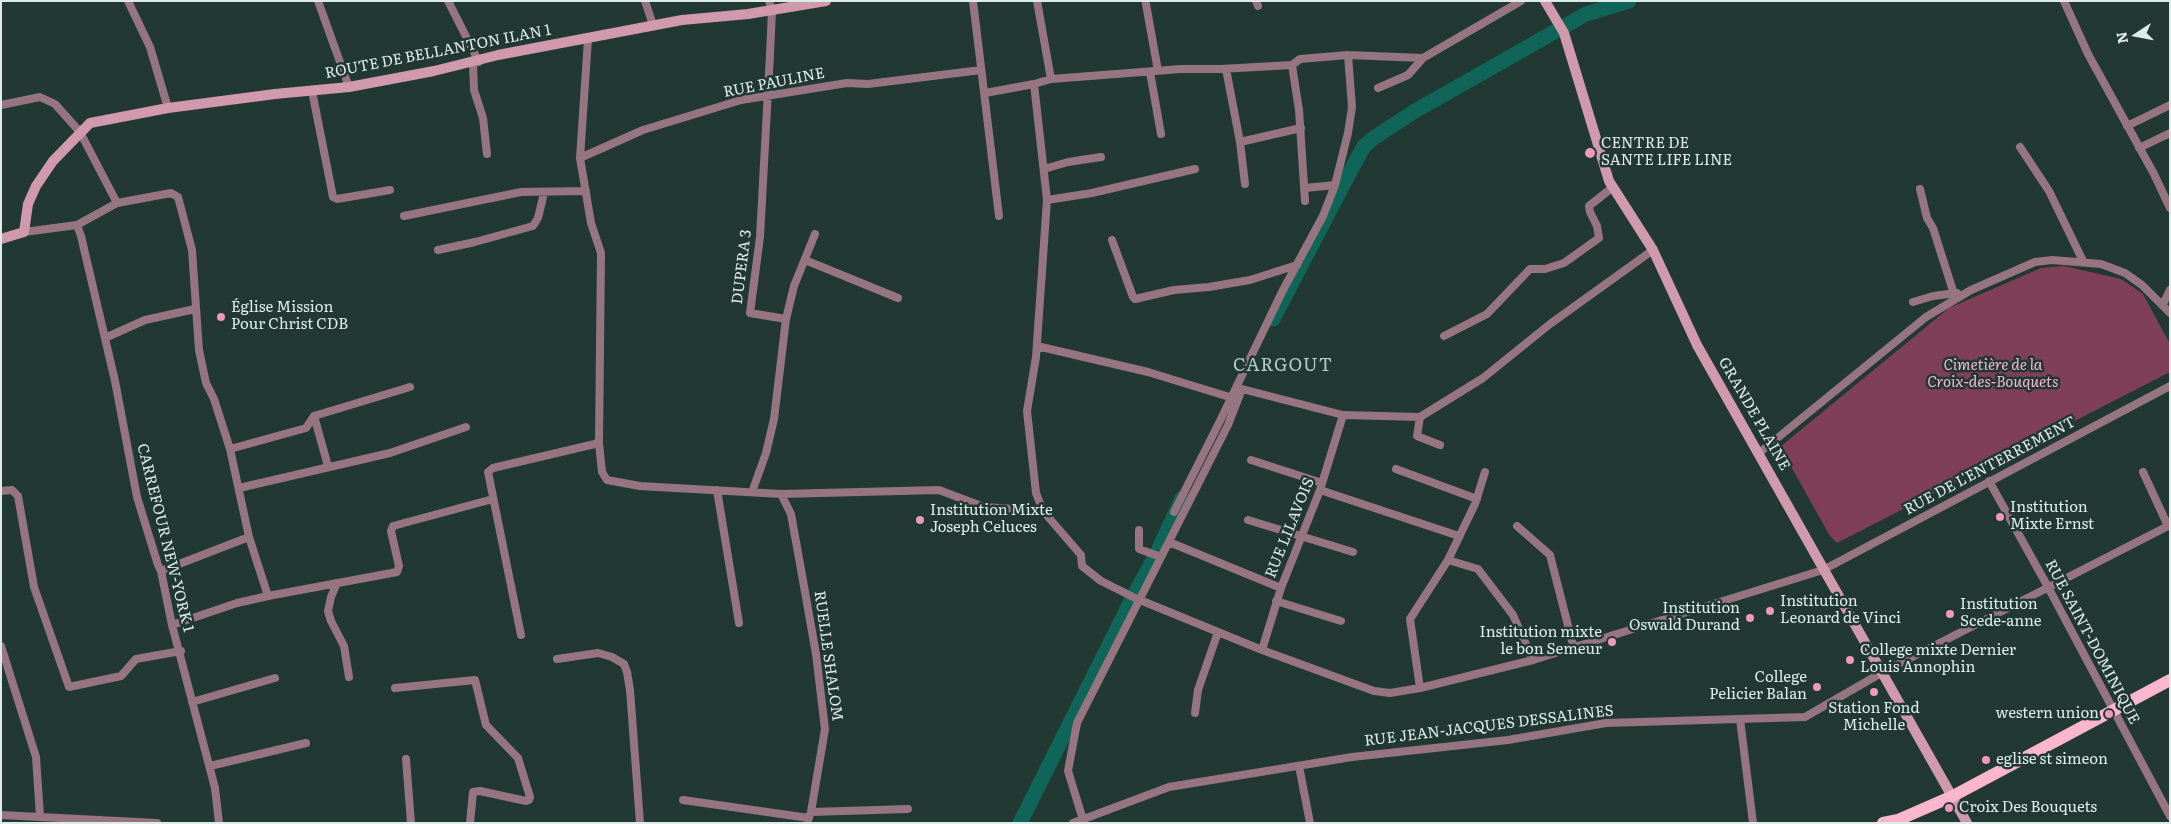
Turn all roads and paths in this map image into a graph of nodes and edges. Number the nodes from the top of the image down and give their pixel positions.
1 (128, 1) edge
2 (318, 1) edge
3 (448, 1) edge
4 (645, 1) edge
5 (826, 1) edge
6 (973, 1) edge
7 (1037, 1) edge
8 (1521, 1) edge
9 (1546, 1) edge
10 (2064, 1) edge
11 (1146, 4) dead end
12 (770, 6) edge
13 (653, 25) junction
14 (588, 39) junction
15 (1348, 55) junction
16 (1423, 58) junction
17 (476, 62) junction
18 (1292, 65) junction
19 (1226, 69) junction
20 (981, 70) junction
21 (1154, 72) junction
22 (1051, 79) junction
23 (1034, 84) junction
24 (349, 87) junction
25 (1378, 88) dead end
26 (312, 91) junction
27 (984, 93) junction
28 (1, 96) edge
29 (768, 96) junction
30 (4, 105) edge
31 (2170, 105) edge
32 (168, 108) junction
33 (2127, 126) junction
34 (1301, 128) junction
35 (80, 132) junction
36 (2170, 132) edge
37 (1161, 134) dead end
38 (1240, 142) junction
39 (2020, 147) dead end
40 (2139, 148) junction
41 (487, 154) dead end
42 (1101, 157) dead end
43 (580, 158) junction
44 (1044, 169) junction
45 (1195, 169) dead end
46 (1246, 184) dead end
47 (1334, 185) junction
48 (1613, 187) junction
49 (1305, 188) junction
50 (1920, 189) dead end
51 (390, 190) dead end
52 (586, 191) junction
53 (544, 193) junction
54 (1047, 200) junction
55 (1305, 201) dead end
56 (117, 203) junction
57 (2170, 208) edge
58 (404, 216) dead end
59 (999, 216) dead end
60 (77, 225) junction
61 (24, 232) junction
62 (815, 234) dead end
63 (1, 239) edge
64 (1112, 240) dead end
65 (438, 250) dead end
66 (1653, 250) junction
67 (805, 260) junction
68 (2083, 261) junction
69 (1297, 265) junction
70 (1971, 290) junction
71 (2170, 290) edge
72 (1954, 294) junction
73 (898, 298) dead end
74 (1913, 302) dead end
75 (2163, 304) junction
76 (195, 309) junction
77 (2170, 313) edge
78 (786, 319) junction
79 (1444, 336) dead end
80 (105, 338) junction
81 (1037, 346) junction
82 (410, 386) dead end
83 (2170, 386) edge
84 (1235, 398) junction
85 (1343, 415) junction
86 (314, 416) junction
87 (1420, 417) junction
88 (1224, 423) junction
89 (466, 427) dead end
90 (600, 443) junction
91 (1440, 445) dead end
92 (230, 449) junction
93 (1760, 453) junction
94 (1251, 460) dead end
95 (328, 466) junction
96 (1396, 469) dead end
97 (1485, 472) dead end
98 (2142, 472) dead end
99 (1989, 481) junction
100 (1321, 487) junction
101 (239, 488) junction
102 (716, 490) junction
103 (1, 491) edge
104 (752, 492) junction
105 (782, 494) junction
106 (1476, 499) junction
107 (493, 500) junction
108 (1043, 511) junction
109 (1174, 512) dead end
110 (1248, 520) dead end
111 (1517, 526) dead end
112 (2169, 526) edge
113 (1139, 530) dead end
114 (1301, 536) junction
115 (1459, 536) junction
116 (249, 537) junction
117 (1168, 542) junction
118 (1353, 552) dead end
119 (1158, 556) junction
120 (1448, 560) junction
121 (1823, 570) junction
122 (161, 571) junction
123 (337, 583) junction
124 (2048, 587) junction
125 (1280, 588) junction
126 (268, 596) junction
127 (1135, 598) junction
128 (1276, 601) junction
129 (1342, 621) dead end
130 (739, 623) dead end
131 (172, 625) junction
132 (1218, 632) junction
133 (521, 635) dead end
134 (1, 646) edge
135 (1574, 649) junction
136 (1262, 650) junction
137 (181, 651) junction
138 (558, 659) dead end
139 (1533, 660) junction
140 (1883, 672) junction
141 (349, 677) dead end
142 (275, 678) dead end
143 (2170, 680) edge
144 (395, 688) dead end
145 (1420, 688) junction
146 (192, 702) junction
147 (2114, 709) junction
148 (1195, 713) dead end
149 (1740, 720) junction
150 (306, 743) dead end
151 (406, 759) dead end
152 (210, 766) junction
153 (1299, 766) junction
154 (1953, 796) junction
155 (683, 800) dead end
156 (908, 809) dead end
157 (1, 815) edge
158 (40, 816) junction
159 (2170, 816) edge
160 (809, 817) edge
161 (1084, 821) edge
162 (157, 823) edge
163 (219, 823) edge
164 (411, 823) edge
165 (470, 823) edge
166 (640, 823) edge
167 (1073, 823) edge
168 (1310, 823) edge
169 (1753, 823) edge
170 (1883, 823) edge
171 (1967, 823) edge

1 - 32 street
2 - 24 street
3 - 17 street
4 - 13 street
5 - 12 street, ROUTE DE BELLANTON ILAN 1
6 - 20 street
7 - 22 street
8 - 16 street
9 - 48 street, GRANDE PLAINE
10 - 33 street
11 - 21 street
12 - 13 street, ROUTE DE BELLANTON ILAN 1
12 - 29 street, DUPERA 3
13 - 14 street, ROUTE DE BELLANTON ILAN 1
14 - 17 street, ROUTE DE BELLANTON ILAN 1
14 - 43 street
15 - 16 street
15 - 18 street
15 - 47 street
16 - 25 street
17 - 24 street, ROUTE DE BELLANTON ILAN 1
17 - 41 street
18 - 19 street
18 - 34 street
19 - 21 street
19 - 38 street
20 - 27 street
20 - 29 street, RUE PAULINE
21 - 22 street
21 - 37 street
22 - 23 street
23 - 27 street
23 - 44 street
24 - 26 street, ROUTE DE BELLANTON ILAN 1
26 - 32 street, ROUTE DE BELLANTON ILAN 1
26 - 51 street
27 - 59 street
28 - 30 street
29 - 43 street, RUE PAULINE
29 - 78 street, DUPERA 3
30 - 35 street
31 - 33 street
32 - 35 street, ROUTE DE BELLANTON ILAN 1
33 - 40 street
34 - 38 street
34 - 49 street
35 - 56 street
35 - 61 street, ROUTE DE BELLANTON ILAN 1
36 - 40 street
38 - 46 street
39 - 68 street
40 - 57 street
42 - 44 street
43 - 52 street
44 - 54 street
45 - 54 street
47 - 49 street
47 - 69 street
48 - 66 street, GRANDE PLAINE
48 - 79 street
49 - 55 street
50 - 72 street
52 - 53 street
52 - 90 street
53 - 58 street
53 - 65 street
54 - 81 street
56 - 60 street
56 - 76 street
60 - 61 street
60 - 80 street, CARREFOUR NEW-YORK 1
61 - 63 street
62 - 67 street
64 - 69 street
66 - 87 street
66 - 93 street, GRANDE PLAINE
67 - 73 street
67 - 78 street
68 - 70 street
68 - 75 street
69 - 84 street
70 - 72 street
70 - 93 street
71 - 75 street
72 - 74 street
75 - 77 street
76 - 80 street
76 - 92 street
78 - 104 street
80 - 122 street, CARREFOUR NEW-YORK 1
81 - 84 street
81 - 108 street
82 - 86 street
83 - 99 street, RUE DE L'ENTERREMENT
84 - 85 street
84 - 88 street
85 - 87 street
85 - 100 street, RUE LILAVOIS
86 - 92 street
86 - 95 street
87 - 91 street
88 - 109 street
88 - 117 street
89 - 95 street
90 - 102 street
90 - 107 street
92 - 101 street
93 - 121 street, GRANDE PLAINE
94 - 100 street
95 - 101 street
96 - 106 street
97 - 106 street
98 - 112 street
99 - 121 street, RUE DE L'ENTERREMENT
99 - 124 street, RUE SAINT-DOMINIQUE
100 - 114 street, RUE LILAVOIS
100 - 115 street
101 - 116 street
102 - 104 street
102 - 130 street
103 - 137 street
104 - 105 street
105 - 108 street
105 - 160 street, RUELLE SHALOM
106 - 115 street
107 - 123 street
107 - 133 street
108 - 127 street, RUE DE L'ENTERREMENT
110 - 114 street
111 - 135 street
112 - 124 street, RUE JEAN-JACQUES DESSALINES
113 - 119 street
114 - 118 street
114 - 125 street, RUE LILAVOIS
115 - 120 street
116 - 122 street
116 - 126 street
117 - 119 street
117 - 125 street
119 - 127 street
120 - 139 street
120 - 145 street
121 - 135 street, RUE DE L'ENTERREMENT
121 - 140 street, GRANDE PLAINE
122 - 131 street, CARREFOUR NEW-YORK 1
123 - 126 street
123 - 141 street
124 - 140 street, RUE JEAN-JACQUES DESSALINES
124 - 147 street, RUE SAINT-DOMINIQUE
125 - 128 street, RUE LILAVOIS
126 - 131 street
127 - 132 street, RUE DE L'ENTERREMENT
127 - 161 street
128 - 129 street
128 - 136 street, RUE LILAVOIS
131 - 137 street, CARREFOUR NEW-YORK 1
132 - 136 street, RUE DE L'ENTERREMENT
132 - 148 street
134 - 158 street
135 - 139 street, RUE DE L'ENTERREMENT
136 - 145 street, RUE DE L'ENTERREMENT
137 - 146 street, CARREFOUR NEW-YORK 1
138 - 166 street
139 - 145 street, RUE DE L'ENTERREMENT
140 - 149 street, RUE JEAN-JACQUES DESSALINES
140 - 154 street, GRANDE PLAINE
142 - 146 street
143 - 147 main road
144 - 165 street
146 - 152 street, CARREFOUR NEW-YORK 1
147 - 154 main road
147 - 159 street, RUE SAINT-DOMINIQUE
149 - 153 street, RUE JEAN-JACQUES DESSALINES
149 - 169 street
150 - 152 street
151 - 164 street
152 - 163 street, CARREFOUR NEW-YORK 1
153 - 161 street, RUE JEAN-JACQUES DESSALINES
153 - 168 street
154 - 170 main road
154 - 171 street, GRANDE PLAINE
155 - 160 street
156 - 160 street
157 - 158 street
158 - 162 street
161 - 167 street, RUE JEAN-JACQUES DESSALINES

